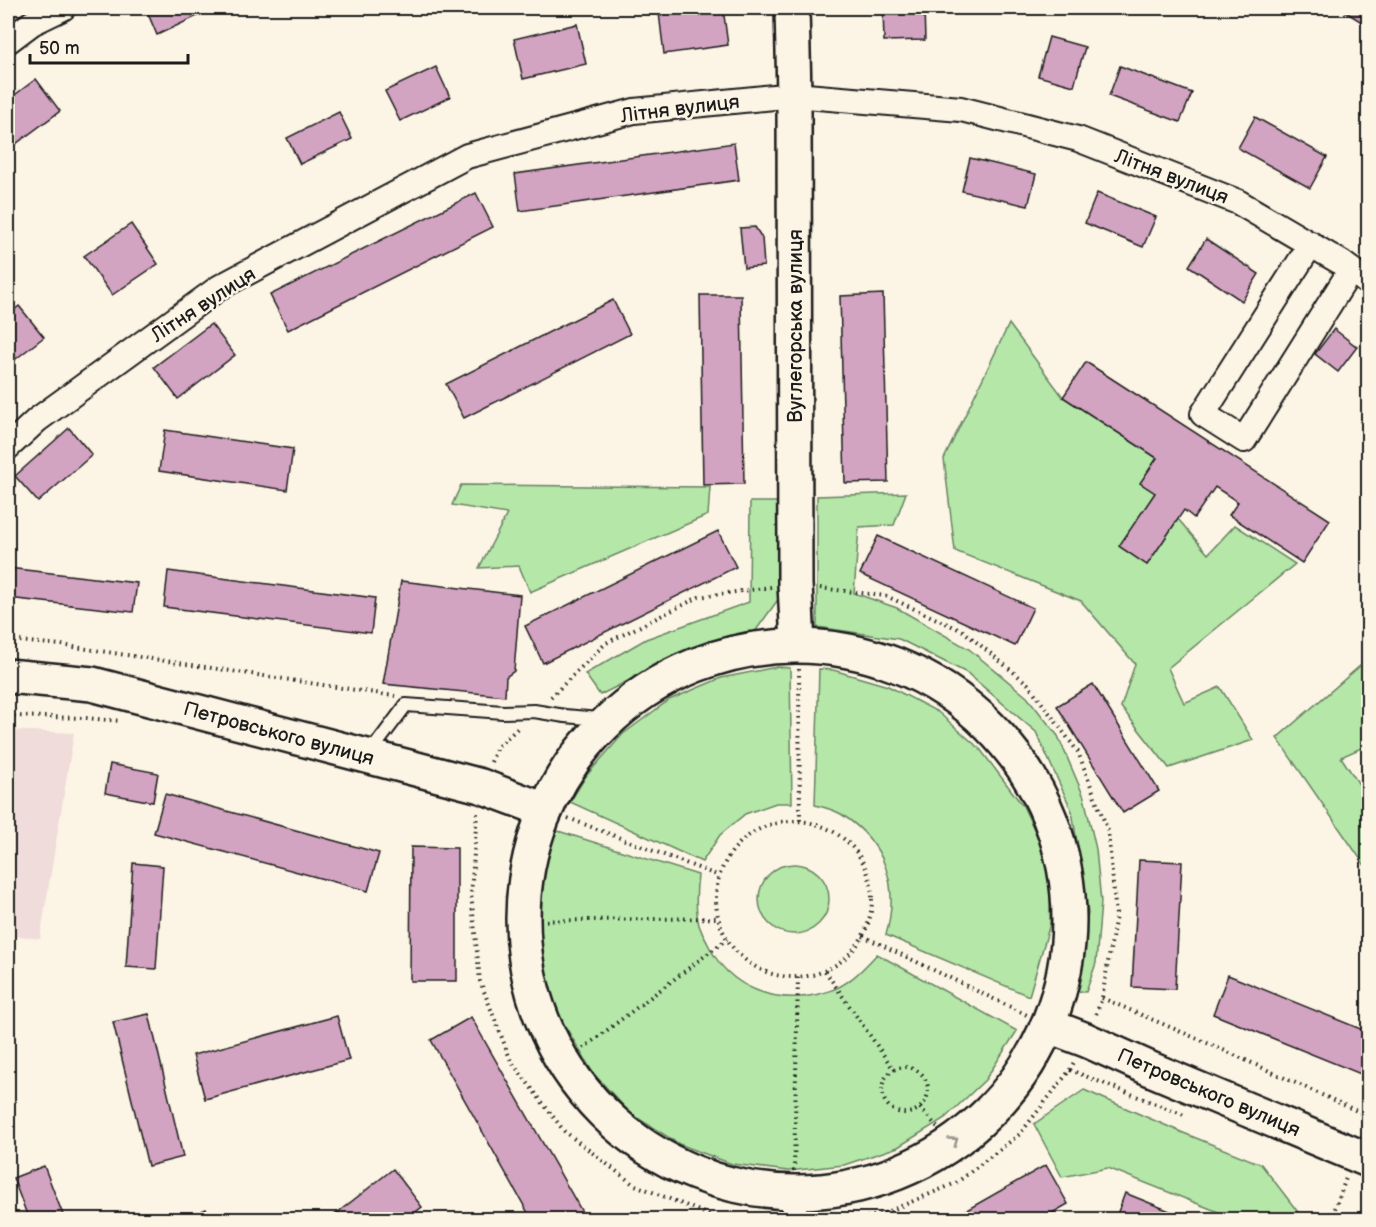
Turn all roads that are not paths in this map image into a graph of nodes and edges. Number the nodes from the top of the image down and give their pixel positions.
1 (63, 8) edge
2 (792, 8) edge
3 (8, 41) edge
4 (794, 95) junction
5 (1311, 244) junction
6 (1360, 276) edge
7 (8, 447) edge
8 (798, 645) junction
9 (8, 676) edge
10 (610, 720) junction
11 (367, 757) junction
12 (546, 810) junction
13 (1049, 1026) junction
14 (1357, 1169) edge
15 (794, 1206) edge

1 - 3 street
2 - 4 main road, Вуглегорська вулиця
4 - 5 street, Літня вулиця
4 - 7 street, Літня вулиця
4 - 8 main road, Вуглегорська вулиця
5 - 6 street, Літня вулиця
5 - 6 street
8 - 10 main road
8 - 13 main road
9 - 11 main road, Петровського вулиця
10 - 11 lane
10 - 12 main road
11 - 12 main road, Петровського вулиця
12 - 15 main road
13 - 14 main road, Петровського вулиця
15 -> 13 main road

